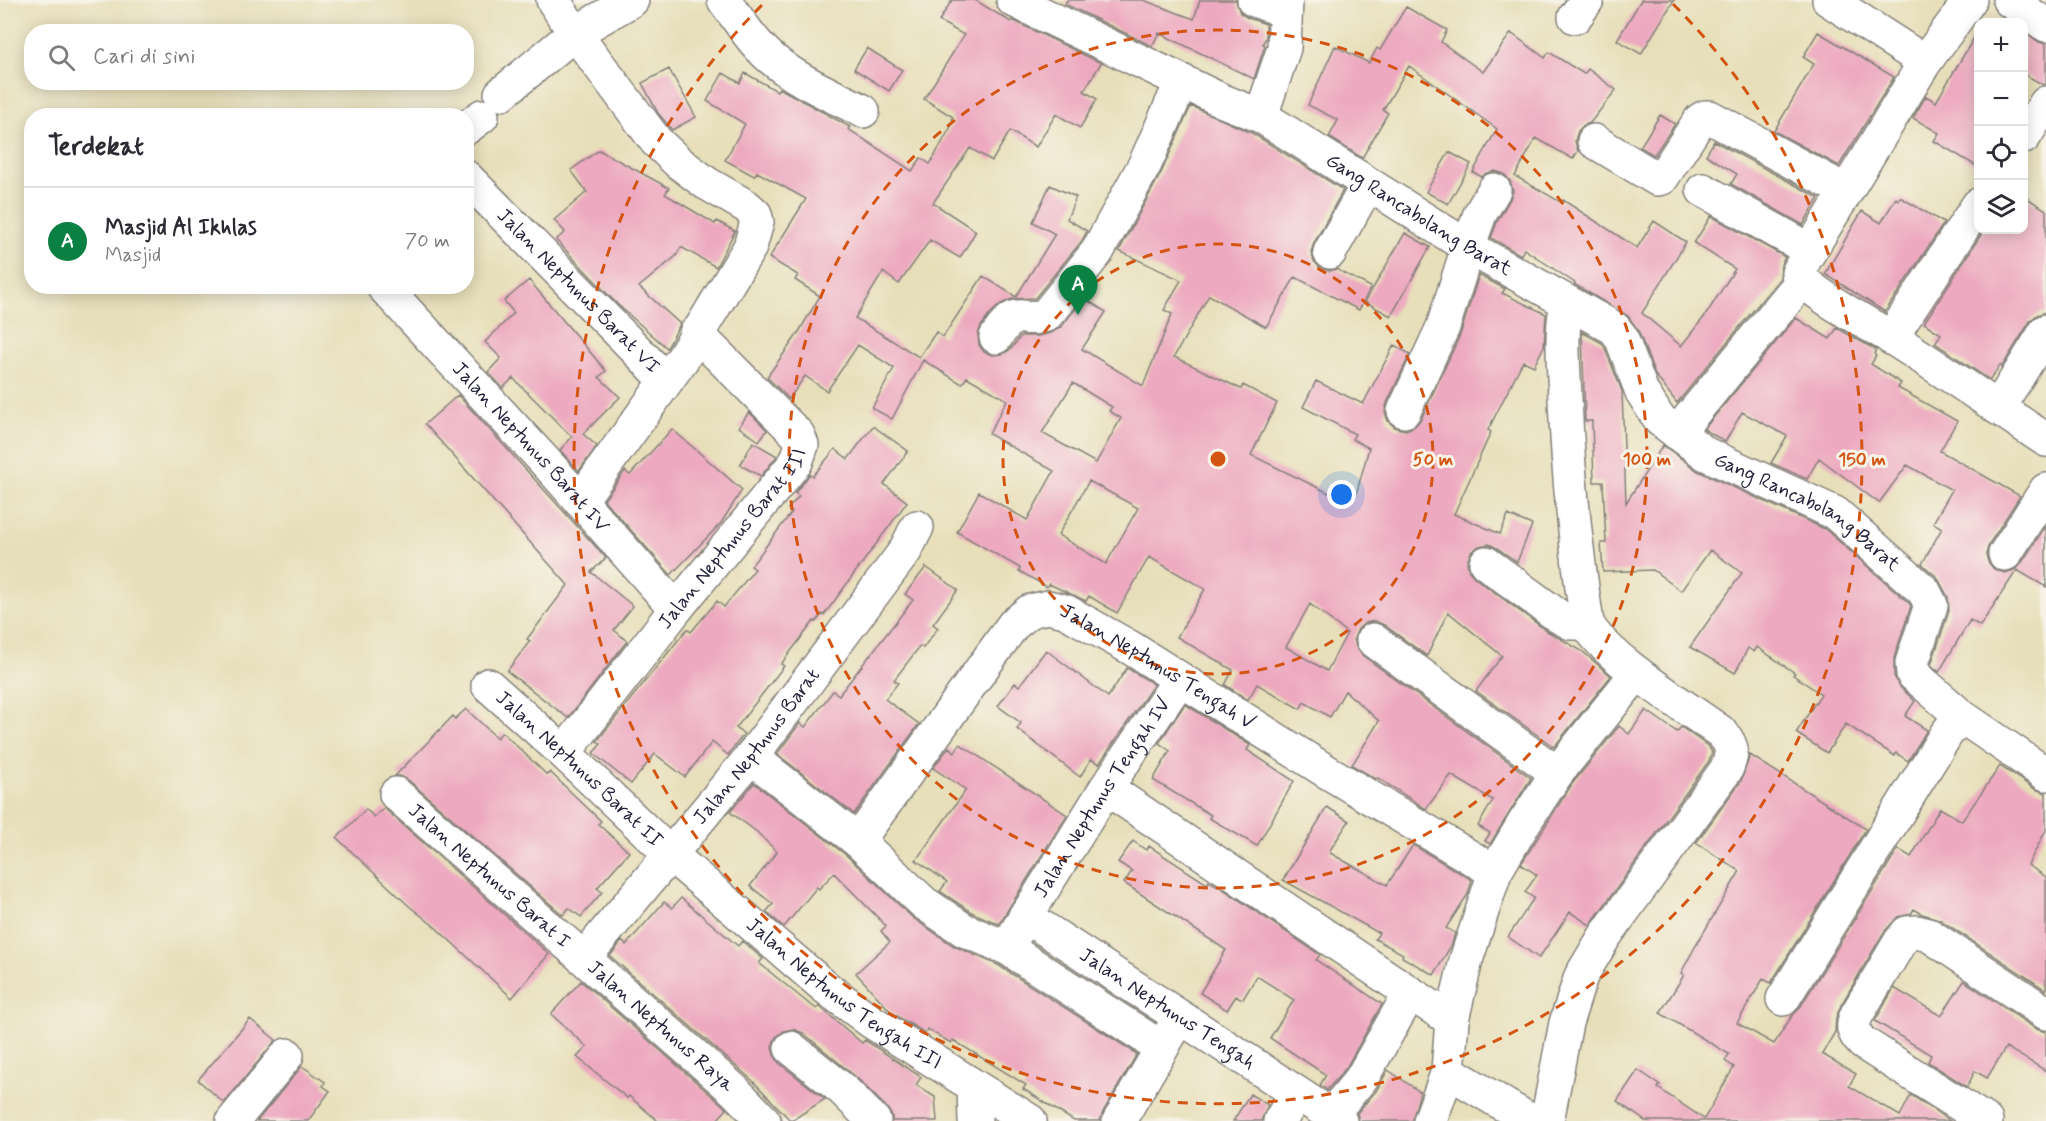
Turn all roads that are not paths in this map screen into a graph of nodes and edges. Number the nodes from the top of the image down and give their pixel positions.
1 (553, 0) edge
2 (632, 0) edge
3 (724, 0) edge
4 (1014, 0) edge
5 (1254, 0) edge
6 (1829, 0) edge
7 (1970, 0) edge
8 (2009, 0) edge
9 (1286, 6) edge
10 (2046, 25) edge
11 (575, 33) junction
12 (1925, 62) junction
13 (1182, 81) junction
14 (2046, 103) edge
15 (863, 111) dead end
16 (483, 113) edge
17 (1261, 116) junction
18 (2028, 131) edge
19 (1594, 141) dead end
20 (1368, 184) junction
21 (474, 185) edge
22 (1494, 190) dead end
23 (1703, 190) dead end
24 (1846, 191) junction
25 (1974, 212) edge
26 (1468, 247) junction
27 (1330, 252) dead end
28 (1806, 266) junction
29 (390, 294) edge
30 (1567, 303) junction
31 (2046, 331) edge
32 (696, 333) junction
33 (996, 337) dead end
34 (1891, 338) junction
35 (666, 380) junction
36 (1998, 408) junction
37 (1404, 411) dead end
38 (1677, 433) junction
39 (2046, 440) edge
40 (2046, 490) edge
41 (580, 501) junction
42 (917, 527) dead end
43 (2006, 554) dead end
44 (1486, 563) dead end
45 (676, 609) junction
46 (1587, 623) junction
47 (1373, 640) dead end
48 (1637, 672) junction
49 (1180, 679) junction
50 (488, 685) dead end
51 (1961, 716) junction
52 (564, 753) junction
53 (751, 757) junction
54 (1557, 773) junction
55 (2046, 774) edge
56 (1106, 788) junction
57 (396, 794) dead end
58 (858, 841) junction
59 (670, 854) junction
60 (1496, 872) junction
61 (1025, 916) junction
62 (1007, 948) junction
63 (584, 958) junction
64 (1410, 993) junction
65 (1783, 999) dead end
66 (2046, 1012) edge
67 (1180, 1017) junction
68 (1452, 1020) junction
69 (791, 1048) dead end
70 (1162, 1048) junction
71 (287, 1055) dead end
72 (1448, 1071) junction
73 (974, 1087) junction
74 (1288, 1107) edge
75 (1971, 1117) edge
76 (1336, 1118) edge
77 (233, 1121) edge
78 (764, 1121) edge
79 (874, 1121) edge
80 (975, 1121) edge
81 (1030, 1121) edge
82 (1119, 1121) edge
83 (1430, 1121) edge
84 (1531, 1121) edge
85 (1547, 1121) edge

1 - 11 street
2 - 11 street
3 - 15 street
4 - 13 street, Gang Rancabolang Barat
5 - 9 street
6 - 12 street
7 - 12 street
8 - 10 street
9 - 17 street
11 - 16 street
11 - 32 street
12 - 24 street
13 - 17 street, Gang Rancabolang Barat
13 - 33 street
14 - 18 street
17 - 20 street, Gang Rancabolang Barat
19 - 24 street
20 - 26 street, Gang Rancabolang Barat
20 - 27 street
21 - 35 street, Jalan Neptunus Barat VI
22 - 26 street
23 - 28 street
24 - 28 street
25 - 34 street
26 - 30 street, Gang Rancabolang Barat
26 - 37 street
28 - 34 street
28 - 38 street
29 - 41 street, Jalan Neptunus Barat IV
30 - 38 street, Gang Rancabolang Barat
30 - 46 street
31 - 36 street
32 - 35 street
32 - 45 street, Jalan Neptunus Barat III
34 - 36 street
35 - 41 street
36 - 39 street
38 - 51 street, Gang Rancabolang Barat
40 - 43 street
41 - 45 street, Jalan Neptunus Barat IV
42 - 53 street, Jalan Neptunus Barat
44 - 46 street
45 - 52 street, Jalan Neptunus Barat III
46 - 48 street
47 - 54 street
48 - 54 street
48 - 85 street
49 - 56 street, Jalan Neptunus Tengah IV
49 - 58 street, Jalan Neptunus Tengah V
49 - 60 street, Jalan Neptunus Tengah V
50 - 52 street, Jalan Neptunus Barat II
51 - 55 street
51 - 65 street
52 - 59 street, Jalan Neptunus Barat II
53 - 58 street, Jalan Neptunus Tengah
53 - 59 street, Jalan Neptunus Barat
54 - 60 street
56 - 61 street, Jalan Neptunus Tengah IV
56 - 64 street
57 - 63 street, Jalan Neptunus Barat I
58 - 62 street, Jalan Neptunus Tengah
59 - 63 street, Jalan Neptunus Barat
59 - 73 street, Jalan Neptunus Tengah III
60 - 68 street
61 - 62 street
61 - 67 street, Jalan Neptunus Tengah
62 - 70 street, Jalan Neptunus Tengah
63 - 78 street, Jalan Neptunus Raya
64 - 68 street
64 - 76 street
66 - 75 street
67 - 70 street
67 - 74 street, Jalan Neptunus Tengah
68 - 72 street
69 - 79 street
70 - 82 street
71 - 77 street
72 - 83 street
72 - 84 street
73 - 80 street
73 - 81 street, Jalan Neptunus Tengah III
74 - 76 street, Jalan Neptunus Tengah

